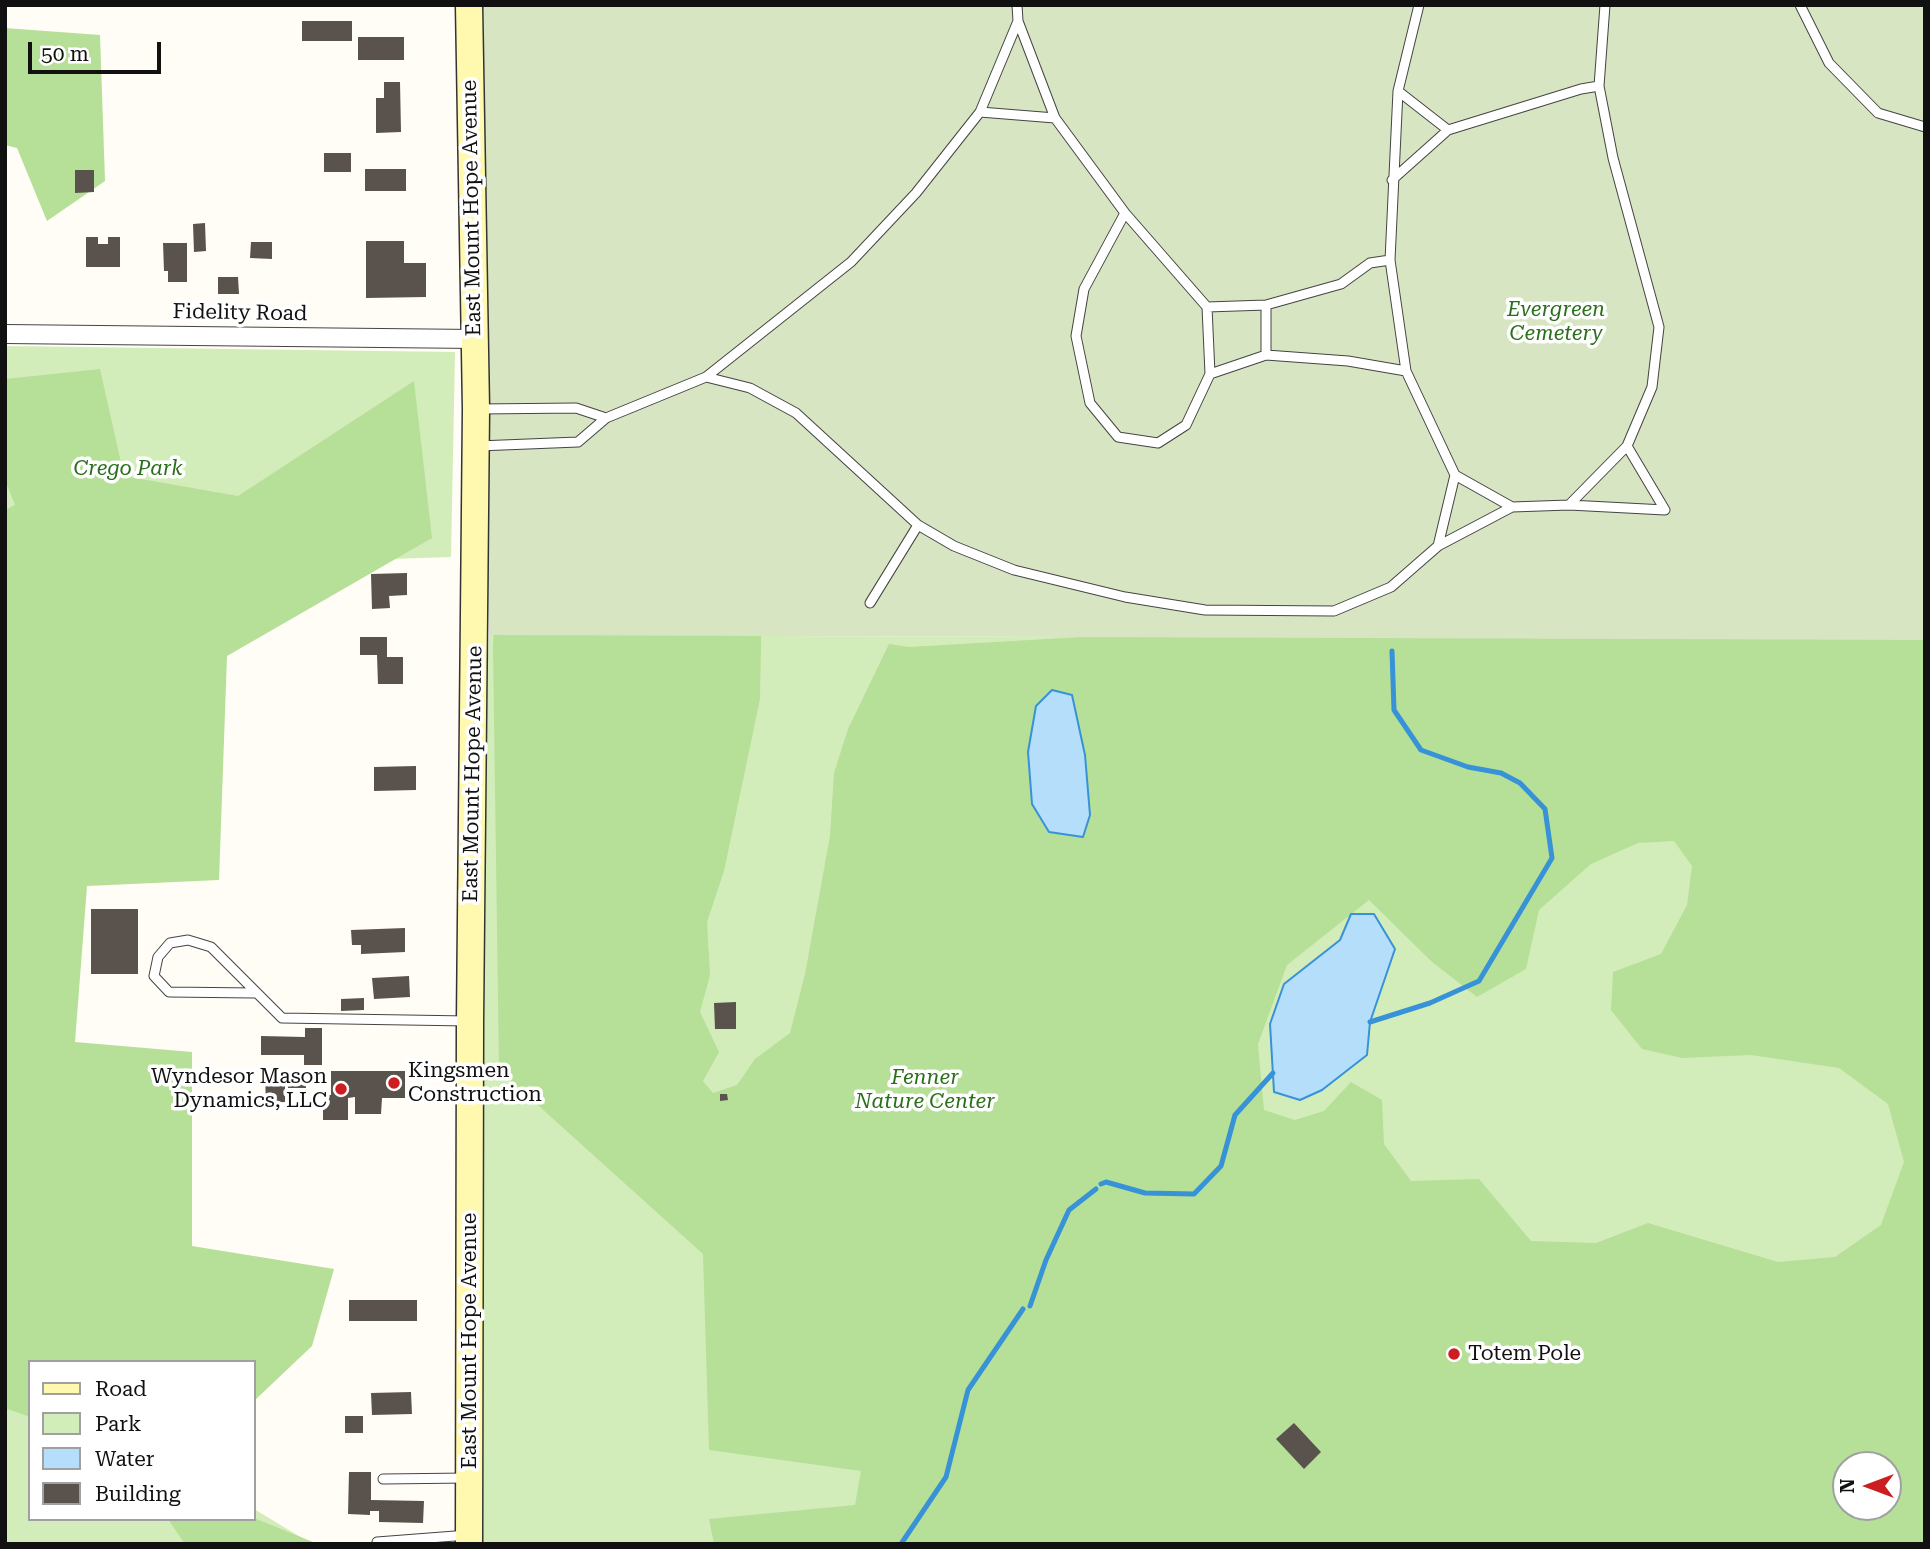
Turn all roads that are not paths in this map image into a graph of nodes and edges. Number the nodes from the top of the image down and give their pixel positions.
1 (469, 5) edge
2 (1017, 5) edge
3 (1419, 5) edge
4 (1605, 5) edge
5 (1800, 5) edge
6 (1018, 21) junction
7 (1600, 86) junction
8 (1398, 91) junction
9 (980, 112) junction
10 (1055, 118) junction
11 (1925, 127) edge
12 (1448, 130) junction
13 (1391, 180) junction
14 (1125, 213) junction
15 (1390, 260) junction
16 (1266, 306) junction
17 (1207, 307) junction
18 (5, 334) edge
19 (474, 339) junction
20 (1266, 355) junction
21 (1406, 371) junction
22 (1210, 374) junction
23 (706, 377) junction
24 (476, 410) junction
25 (606, 418) junction
26 (476, 446) junction
27 (1627, 446) junction
28 (1455, 475) junction
29 (1569, 505) junction
30 (1512, 507) junction
31 (918, 525) junction
32 (1438, 546) junction
33 (870, 604) dead end
34 (254, 993) junction
35 (470, 1021) junction
36 (470, 1478) junction
37 (383, 1479) dead end
38 (470, 1539) edge
39 (377, 1542) dead end

1 - 19 street, East Mount Hope Avenue
2 - 6 lane
3 - 8 lane
4 - 7 lane
5 - 11 lane
6 - 9 lane
6 - 10 lane
7 - 12 lane
7 - 27 lane
8 - 12 lane
8 - 13 lane
9 - 10 lane
9 - 23 lane
10 - 14 lane
12 - 13 lane
13 - 15 lane
14 - 17 lane
14 - 22 lane
15 - 16 lane
15 - 21 lane
16 - 17 lane
16 - 20 lane
17 - 22 lane
18 - 19 street, Fidelity Road
19 - 24 street, East Mount Hope Avenue
20 - 21 lane
20 - 22 lane
21 - 28 lane
23 - 25 lane
23 - 31 lane
24 - 25 lane
24 - 26 street, East Mount Hope Avenue
25 - 26 lane
26 - 35 street, East Mount Hope Avenue
27 - 29 lane
27 - 29 lane
28 - 30 lane
28 - 32 lane
29 - 30 lane
30 - 32 lane
31 - 32 lane
31 - 33 lane
34 - 34 lane
34 - 35 lane
35 - 36 street, East Mount Hope Avenue
36 - 37 lane
36 - 38 street, East Mount Hope Avenue
38 - 39 lane

